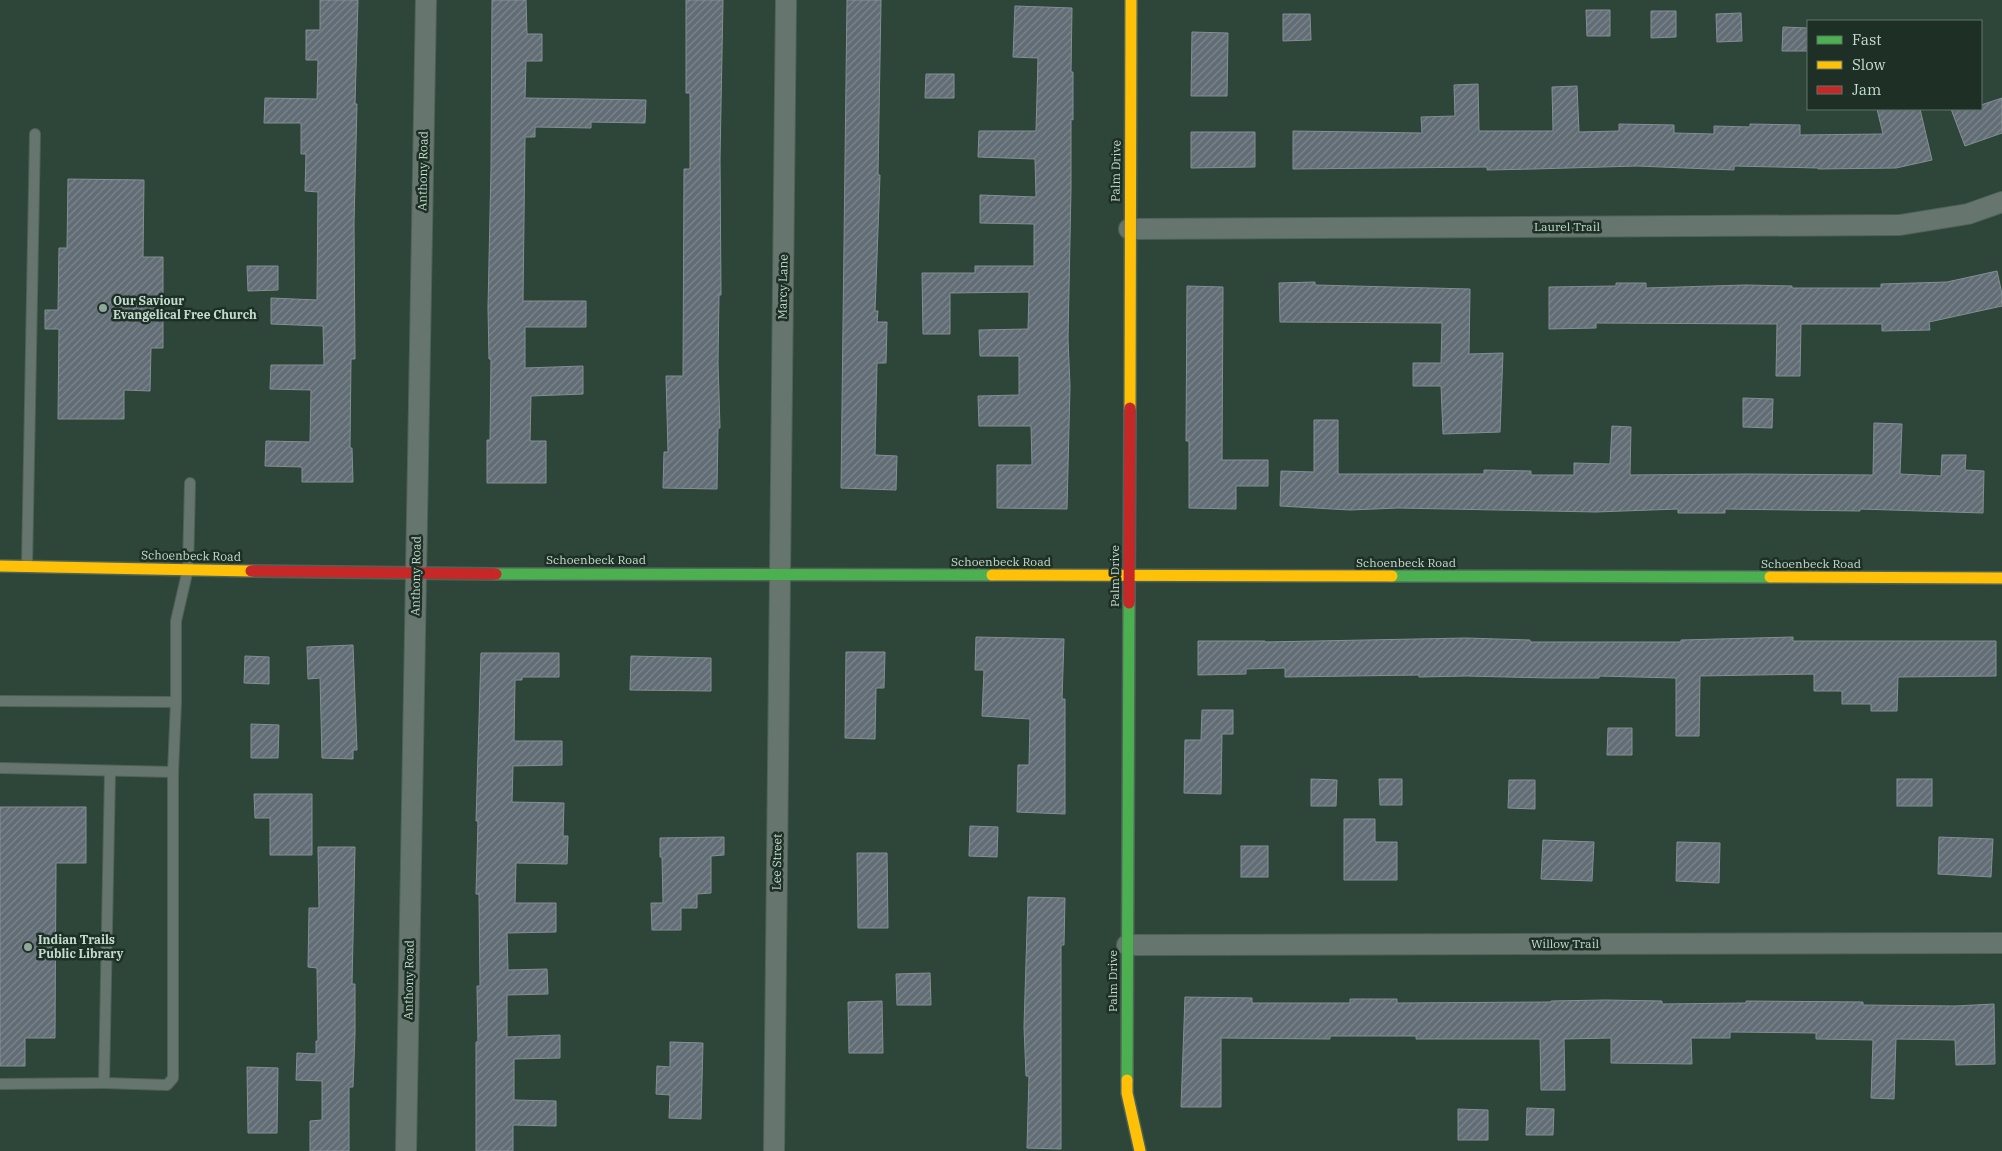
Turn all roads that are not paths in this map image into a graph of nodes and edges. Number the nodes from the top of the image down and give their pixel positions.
1 (426, 0) edge
2 (786, 0) edge
3 (1131, 0) edge
4 (35, 134) dead end
5 (2002, 202) edge
6 (1129, 229) junction
7 (190, 483) dead end
8 (0, 566) edge
9 (27, 566) junction
10 (188, 569) junction
11 (416, 574) junction
12 (780, 574) junction
13 (1128, 577) junction
14 (2002, 578) edge
15 (0, 700) edge
16 (176, 702) junction
17 (0, 768) edge
18 (110, 772) junction
19 (173, 772) junction
20 (2002, 943) edge
21 (1127, 945) junction
22 (104, 1083) junction
23 (0, 1084) edge
24 (406, 1151) edge
25 (774, 1151) edge
26 (1140, 1151) edge

1 - 11 street, Anthony Road
2 - 12 street, Marcy Lane
3 - 6 main road, Palm Drive
4 - 9 lane
5 - 6 street, Laurel Trail
6 - 13 main road, Palm Drive
7 - 10 lane
8 - 9 main road, Schoenbeck Road
9 - 10 main road, Schoenbeck Road
10 - 11 main road, Schoenbeck Road
10 - 16 lane
11 - 12 main road, Schoenbeck Road
11 - 24 street, Anthony Road
12 - 13 main road, Schoenbeck Road
12 - 25 street, Lee Street
13 - 14 main road, Schoenbeck Road
13 - 21 main road, Palm Drive
15 - 16 lane
16 - 19 lane
17 - 18 lane
18 - 19 lane
18 - 22 lane
19 - 22 lane
20 - 21 street, Willow Trail
21 - 26 main road, Palm Drive
22 - 23 lane

